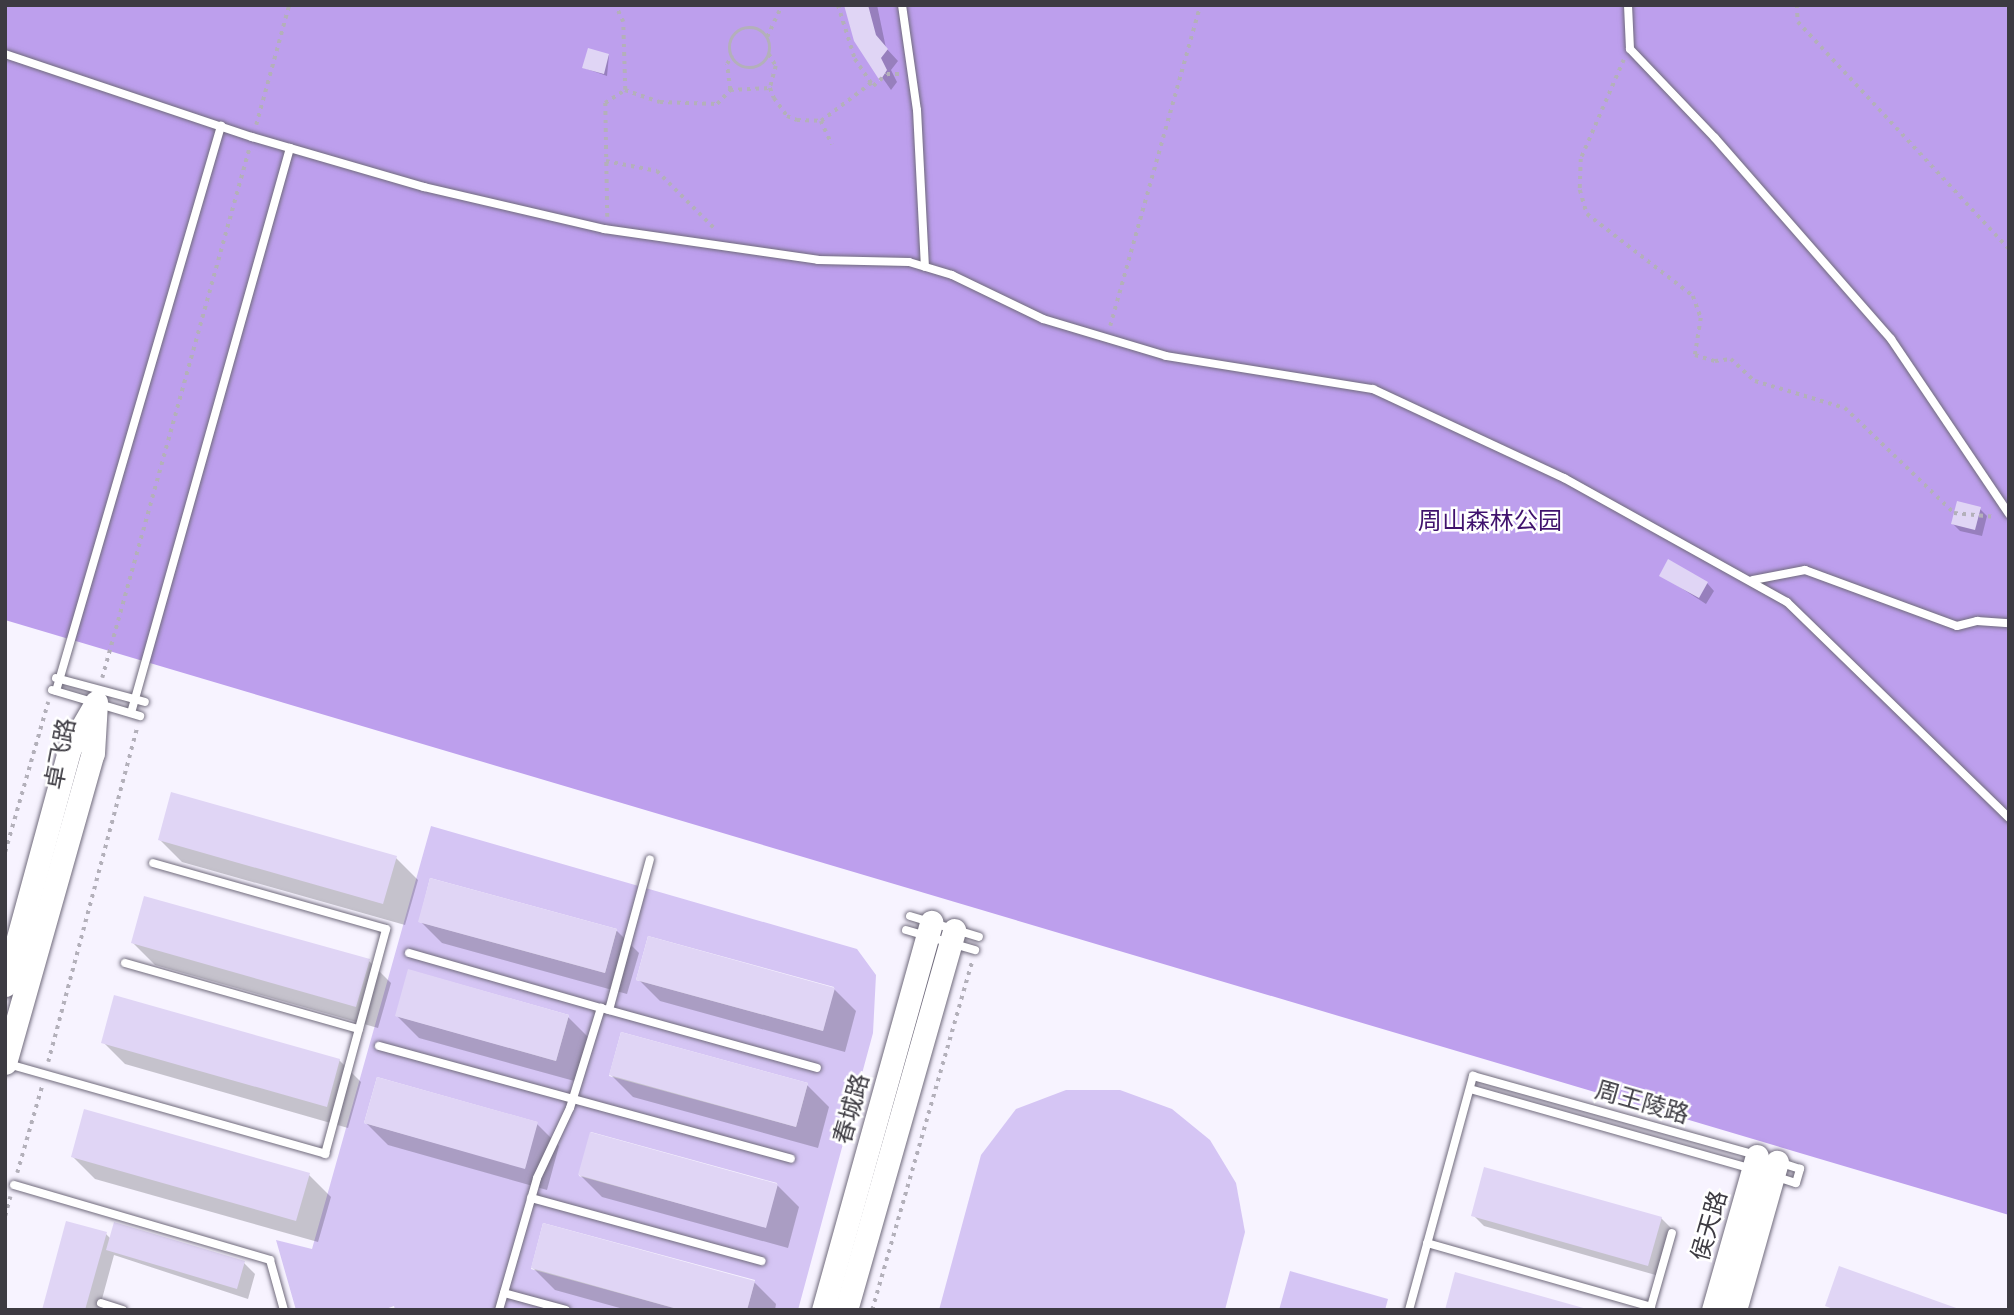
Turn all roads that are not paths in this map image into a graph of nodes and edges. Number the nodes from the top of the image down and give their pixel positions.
1 (902, 5) edge
2 (1628, 5) edge
3 (5, 54) edge
4 (221, 126) junction
5 (290, 148) junction
6 (925, 267) junction
7 (2009, 516) edge
8 (1752, 580) junction
9 (2009, 623) edge
10 (57, 678) junction
11 (98, 696) junction
12 (140, 701) junction
13 (2009, 818) edge
14 (650, 859) dead end
15 (153, 863) dead end
16 (919, 926) junction
17 (952, 936) junction
18 (979, 937) dead end
19 (975, 950) road end
20 (408, 953) dead end
21 (125, 963) dead end
22 (5, 985) edge
23 (605, 1009) junction
24 (359, 1029) junction
25 (379, 1046) dead end
26 (5, 1063) edge
27 (817, 1068) dead end
28 (1470, 1089) junction
29 (572, 1100) junction
30 (792, 1159) dead end
31 (1765, 1166) junction
32 (14, 1185) road end
33 (531, 1198) junction
34 (1672, 1233) dead end
35 (1427, 1243) junction
36 (762, 1261) dead end
37 (504, 1293) junction
38 (101, 1303) dead end
39 (1651, 1308) edge
40 (123, 1310) edge
41 (285, 1310) edge
42 (499, 1310) edge
43 (566, 1310) edge
44 (823, 1310) edge
45 (846, 1310) edge
46 (1409, 1310) edge
47 (1713, 1310) edge
48 (1735, 1310) edge

1 - 6 lane
2 - 7 lane
3 - 4 lane
4 - 5 lane
4 - 10 lane
5 - 6 lane
5 - 12 lane
6 - 8 lane
8 - 9 lane
8 - 13 lane
10 - 11 lane
10 - 11 lane
11 - 12 lane
11 - 12 lane
11 - 22 street, 卓飞路
11 - 26 street, 卓飞路
14 - 23 lane
15 - 24 lane
16 - 17 lane
16 - 17 lane
16 - 44 street, 春城路
17 - 18 lane
17 - 19 lane
17 - 45 street, 春城路
20 - 23 lane
21 - 24 lane
23 - 27 lane
23 - 29 lane
24 - 26 lane
25 - 29 lane
28 - 31 lane, 周王陵路
28 - 31 lane, 周王陵路
28 - 35 lane
29 - 30 lane
29 - 33 lane
31 - 31 lane, 周王陵路
31 - 47 street, 侯天路
31 - 48 street, 侯天路
32 - 41 lane
33 - 36 lane
33 - 37 lane
34 - 39 lane
35 - 39 lane
35 - 46 lane
37 - 42 lane
37 - 43 lane
38 - 40 lane

